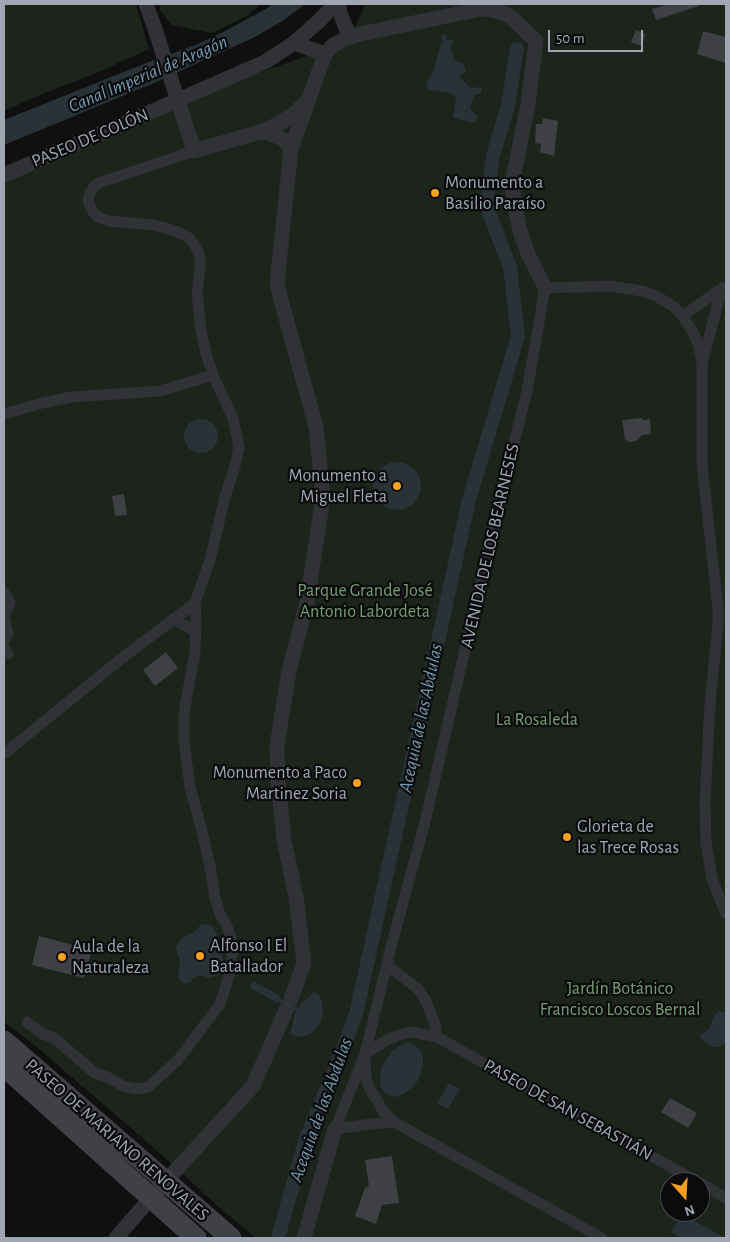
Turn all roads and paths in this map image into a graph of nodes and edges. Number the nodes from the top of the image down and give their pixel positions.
1 (146, 4) edge
2 (337, 4) edge
3 (350, 37) junction
4 (294, 43) junction
5 (326, 54) junction
6 (309, 98) junction
7 (260, 132) junction
8 (291, 149) junction
9 (194, 151) junction
10 (4, 175) edge
11 (724, 286) edge
12 (545, 288) junction
13 (683, 316) junction
14 (702, 362) junction
15 (213, 375) junction
16 (4, 414) edge
17 (5, 588) edge
18 (195, 603) junction
19 (4, 617) edge
20 (174, 619) junction
21 (196, 632) junction
22 (9, 637) edge
23 (4, 754) edge
24 (726, 914) edge
25 (387, 965) junction
26 (27, 1022) dead end
27 (437, 1037) junction
28 (4, 1041) edge
29 (365, 1054) junction
30 (4, 1066) edge
31 (394, 1122) junction
32 (334, 1130) junction
33 (681, 1172) edge
34 (165, 1182) junction
35 (710, 1189) edge
36 (151, 1198) junction
37 (726, 1198) edge
38 (116, 1238) edge
39 (196, 1238) edge
40 (230, 1238) edge
41 (304, 1238) edge
42 (602, 1238) edge

1 - 9 street, bridge
2 - 3 street
2 - 4 street, PASEO DE COLÓN
3 - 5 street
3 - 12 street
4 - 5 street
4 - 10 street, PASEO DE COLÓN
5 - 6 street
6 - 7 street
6 - 8 street
7 - 8 street
7 - 9 street
8 - 34 street
9 - 15 street
11 - 13 street
11 - 14 street
12 - 13 street
12 - 25 street, AVENIDA DE LOS BEARNESES
13 - 14 street
14 - 24 street
15 - 16 street
15 - 18 street
17 - 19 street
18 - 20 street
18 - 21 street
19 - 22 street
20 - 21 street
20 - 23 street
21 - 26 street
25 - 27 street
25 - 29 street, AVENIDA DE LOS BEARNESES
27 - 29 street, PASEO DE SAN SEBASTIÁN
27 - 33 street, PASEO DE SAN SEBASTIÁN
28 - 34 main road, PASEO DE MARIANO RENOVALES
29 - 31 street
29 - 32 street, AVENIDA DE LOS BEARNESES
30 - 36 main road, PASEO DE MARIANO RENOVALES
31 - 32 street
31 - 42 street
32 - 41 street, AVENIDA DE LOS BEARNESES
34 - 36 street
34 - 40 main road, PASEO DE MARIANO RENOVALES
35 - 37 street, PASEO DE SAN SEBASTIÁN
36 - 38 street
36 - 39 main road, PASEO DE MARIANO RENOVALES

